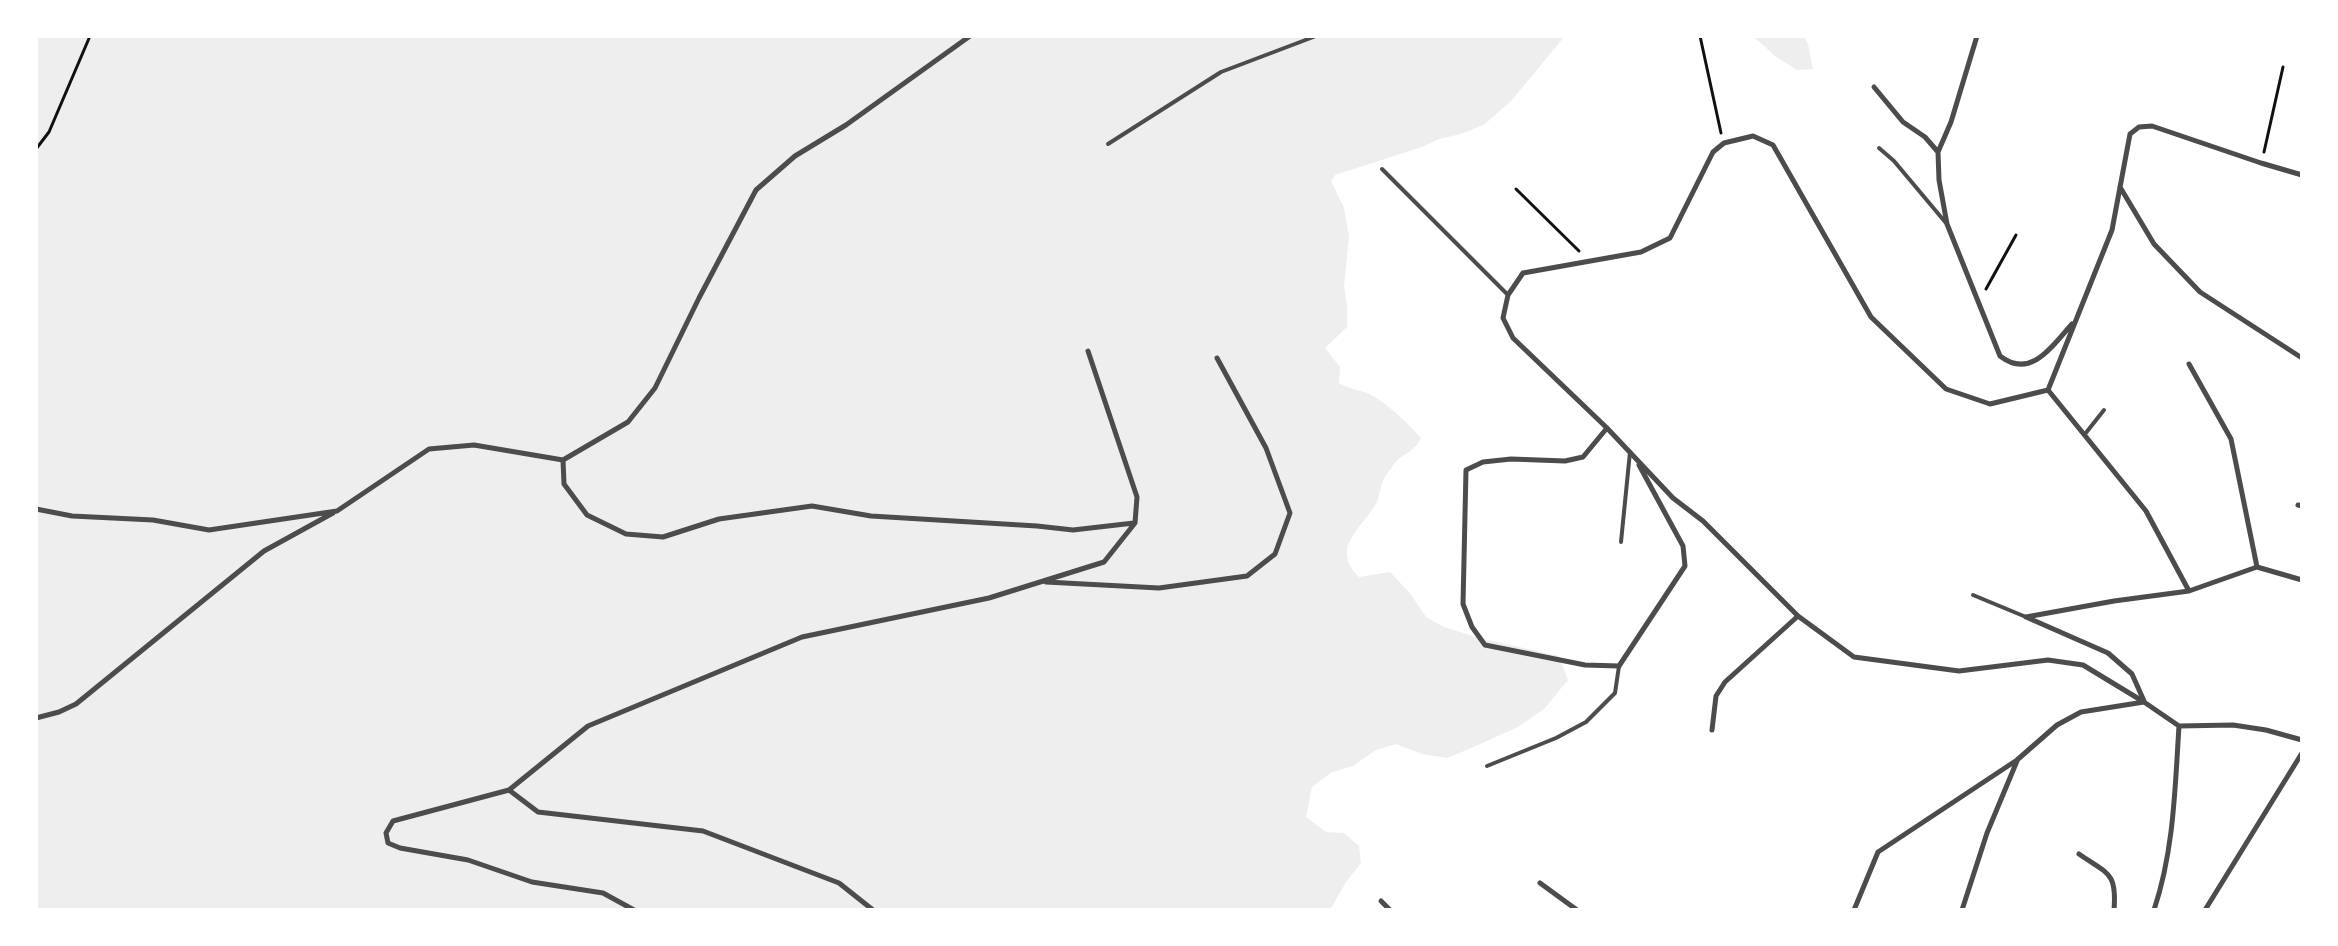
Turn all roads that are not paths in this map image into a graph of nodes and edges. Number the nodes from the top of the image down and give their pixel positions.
1 (970, 36) edge
2 (1316, 36) edge
3 (1977, 36) edge
4 (1874, 87) dead end
5 (1108, 144) dead end
6 (1879, 148) dead end
7 (1938, 152) junction
8 (1382, 169) dead end
9 (2302, 175) edge
10 (2120, 187) junction
11 (1947, 224) junction
12 (1508, 295) junction
13 (2076, 320) junction
14 (1088, 351) dead end
15 (1218, 358) dead end
16 (2302, 358) edge
17 (2189, 364) dead end
18 (2048, 390) junction
19 (2104, 410) dead end
20 (1607, 428) junction
21 (2085, 434) junction
22 (1630, 452) junction
23 (1636, 458) junction
24 (563, 460) junction
25 (36, 509) edge
26 (337, 510) junction
27 (1135, 523) junction
28 (1621, 542) dead end
29 (2257, 567) junction
30 (2302, 580) edge
31 (1041, 582) junction
32 (2190, 591) junction
33 (1973, 595) dead end
34 (1798, 616) junction
35 (2026, 617) junction
36 (1619, 666) junction
37 (2144, 702) junction
38 (36, 718) edge
39 (2179, 726) junction
40 (1712, 730) dead end
41 (2302, 740) edge
42 (2302, 753) edge
43 (2017, 760) junction
44 (1487, 766) dead end
45 (509, 790) junction
46 (2079, 854) dead end
47 (1540, 882) dead end
48 (1381, 901) dead end
49 (634, 910) edge
50 (873, 910) edge
51 (1390, 910) edge
52 (1577, 910) edge
53 (1854, 910) edge
54 (1962, 910) edge
55 (2114, 910) edge
56 (2154, 910) edge
57 (2205, 910) edge

1 - 24 street
2 - 5 lane
3 - 7 street
4 - 7 street
6 - 11 lane
7 - 11 street
8 - 12 lane
9 - 10 street
10 - 13 street
10 - 16 street
11 - 13 street
12 - 18 street
12 - 20 street
13 - 18 street
14 - 27 street
15 - 31 street
17 - 29 street
18 - 21 street
19 - 21 lane
20 - 22 street
20 - 36 street
21 - 32 street
22 - 23 street
22 - 28 lane
23 - 34 street
23 - 36 street
24 - 26 street
24 - 27 street
25 - 26 street
26 - 38 street
27 - 31 street
29 - 30 street
29 - 32 street
31 - 45 street
32 - 35 street
33 - 35 lane
34 - 37 street
34 - 40 street
35 - 37 street
36 - 44 lane
37 - 39 street
37 - 43 street
39 - 41 street
39 - 56 street
42 - 57 street
43 - 53 street
43 - 54 street
45 - 49 street
45 - 50 street
46 - 55 street
47 - 52 street
48 - 51 street

